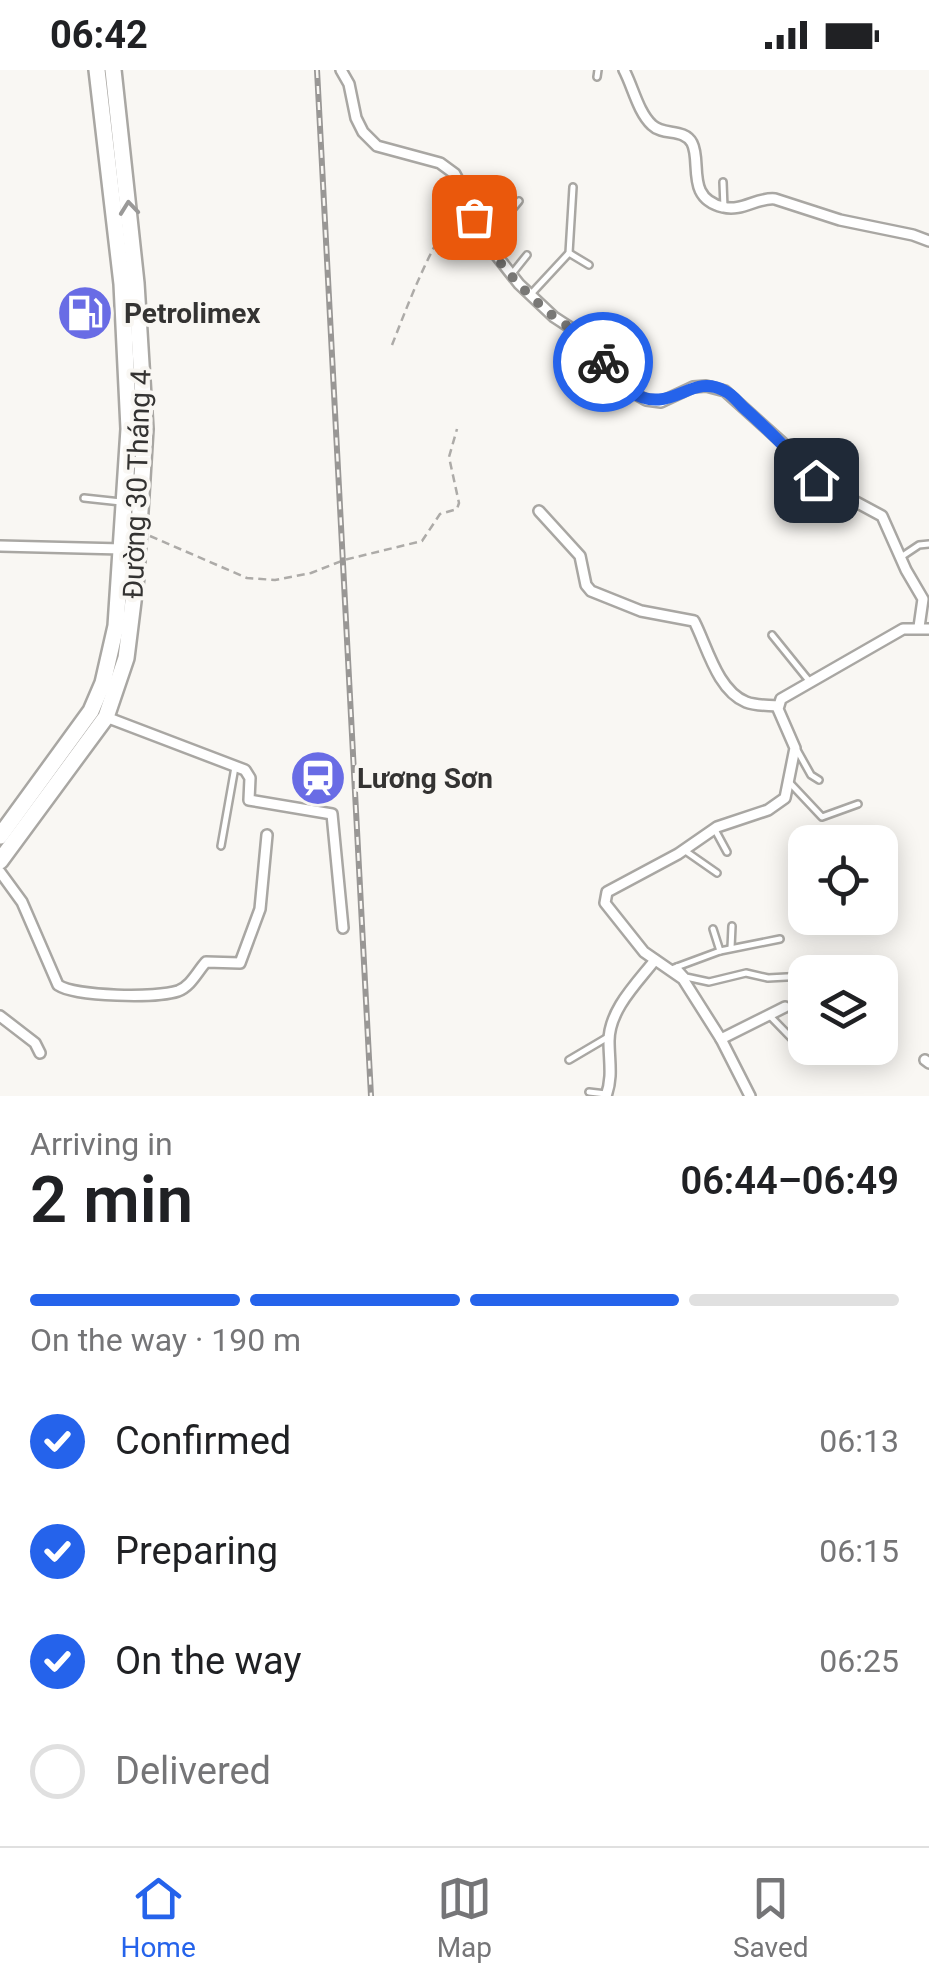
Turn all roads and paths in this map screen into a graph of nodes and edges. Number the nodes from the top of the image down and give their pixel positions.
1 (97, 70) edge
2 (113, 70) edge
3 (341, 70) edge
4 (624, 70) edge
5 (723, 182) dead end
6 (573, 186) dead end
7 (519, 201) dead end
8 (471, 204) junction
9 (724, 208) junction
10 (485, 241) junction
11 (929, 241) edge
12 (568, 252) junction
13 (527, 255) dead end
14 (589, 264) dead end
15 (512, 275) junction
16 (129, 283) junction
17 (530, 295) junction
18 (392, 345) dead end
19 (457, 429) dead end
20 (84, 498) dead end
21 (125, 502) junction
22 (540, 511) dead end
23 (139, 531) junction
24 (929, 544) edge
25 (0, 546) edge
26 (123, 548) junction
27 (900, 557) junction
28 (924, 628) edge
29 (772, 634) dead end
30 (810, 682) junction
31 (778, 706) junction
32 (99, 714) junction
33 (796, 748) junction
34 (235, 766) junction
35 (819, 780) dead end
36 (790, 783) junction
37 (858, 804) dead end
38 (714, 828) junction
39 (267, 835) dead end
40 (0, 836) edge
41 (221, 846) dead end
42 (684, 850) junction
43 (726, 852) dead end
44 (0, 861) edge
45 (0, 872) edge
46 (717, 873) dead end
47 (732, 926) dead end
48 (343, 928) dead end
49 (713, 929) dead end
50 (780, 938) dead end
51 (732, 948) junction
52 (720, 951) junction
53 (655, 960) junction
54 (674, 968) junction
55 (788, 977) edge
56 (785, 1007) dead end
57 (770, 1015) junction
58 (0, 1016) edge
59 (788, 1034) edge
60 (608, 1038) junction
61 (722, 1039) junction
62 (40, 1052) dead end
63 (569, 1060) dead end
64 (589, 1092) dead end
65 (606, 1095) edge
66 (750, 1096) edge

1 - 16 highway, Đường 30 Tháng 4
16 -> 2 highway, Đường 30 Tháng 4
3 - 8 street
4 - 9 street
5 - 9 lane
6 - 12 lane
7 - 10 lane
8 - 10 street
8 - 18 path
9 - 11 street
10 - 15 street
12 - 14 lane
12 - 17 lane
13 - 15 lane
15 - 17 street
16 - 21 highway, Đường 30 Tháng 4
16 - 23 highway, Đường 30 Tháng 4
17 - 27 street
19 - 23 path
20 - 21 lane
21 - 26 highway, Đường 30 Tháng 4
22 - 31 street
23 - 32 highway, Đường 30 Tháng 4
24 - 27 lane
25 - 26 street
26 - 32 highway, Đường 30 Tháng 4
27 - 28 street
28 - 30 street
29 - 30 lane
30 - 31 street
31 - 33 street
32 - 34 street
32 - 40 highway, Đường 30 Tháng 4
32 - 44 highway, Đường 30 Tháng 4
33 - 35 lane
33 - 36 street
34 - 41 lane
34 - 48 street
36 - 37 lane
36 - 38 street
38 - 42 street
38 - 43 lane
39 - 45 street
42 - 46 lane
42 - 53 street
47 - 51 lane
49 - 52 lane
50 - 51 lane
51 - 52 lane
52 - 54 lane
53 - 54 street
53 - 60 street
54 - 55 lane
54 - 61 street
56 - 57 street
57 - 59 lane
57 - 61 street
58 - 62 street
60 - 63 lane
60 - 65 street
61 - 66 street
64 - 65 lane

